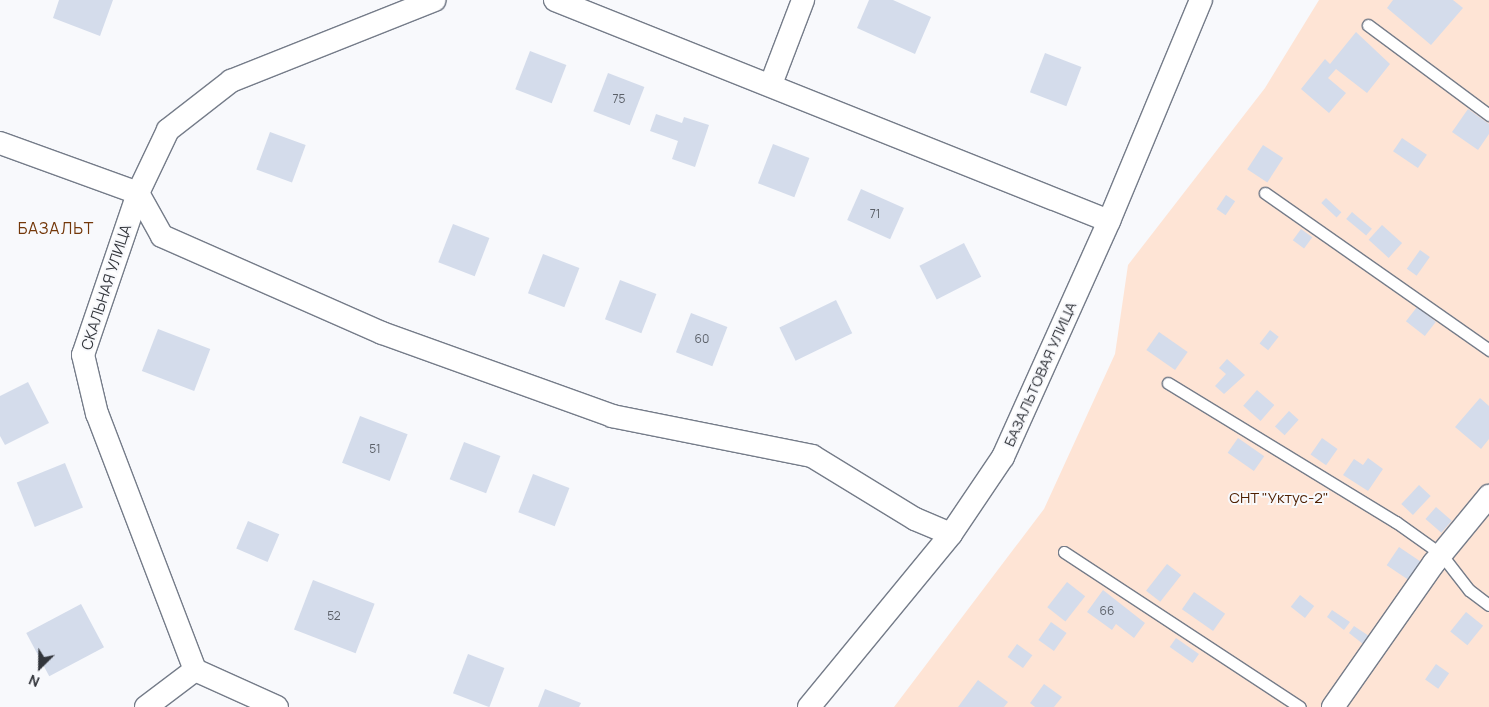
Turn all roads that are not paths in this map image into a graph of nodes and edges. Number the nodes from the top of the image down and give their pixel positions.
1 (434, 0) edge
2 (555, 0) edge
3 (803, 0) edge
4 (1202, 0) edge
5 (1368, 25) dead end
6 (771, 84) junction
7 (1489, 115) edge
8 (0, 142) edge
9 (138, 193) junction
10 (1264, 193) dead end
11 (1109, 221) junction
12 (1489, 350) edge
13 (1168, 383) dead end
14 (1489, 496) edge
15 (950, 534) junction
16 (1064, 552) dead end
17 (1441, 554) junction
18 (1489, 605) edge
19 (195, 670) junction
20 (146, 707) edge
21 (277, 707) edge
22 (808, 707) edge
23 (1300, 707) edge
24 (1333, 707) edge

1 - 9 street, СКАЛЬНАЯ УЛИЦА
2 - 6 street
3 - 6 street
4 - 11 street, БАЗАЛЬТОВАЯ УЛИЦА
5 - 7 lane
6 - 11 street
8 - 9 street
9 - 15 street
9 - 19 street, СКАЛЬНАЯ УЛИЦА
10 - 12 lane
11 - 15 street, БАЗАЛЬТОВАЯ УЛИЦА
13 - 17 lane
14 - 17 street
15 - 22 street, БАЗАЛЬТОВАЯ УЛИЦА
16 - 23 lane
17 - 18 lane
17 - 24 street
19 - 20 street
19 - 21 street

